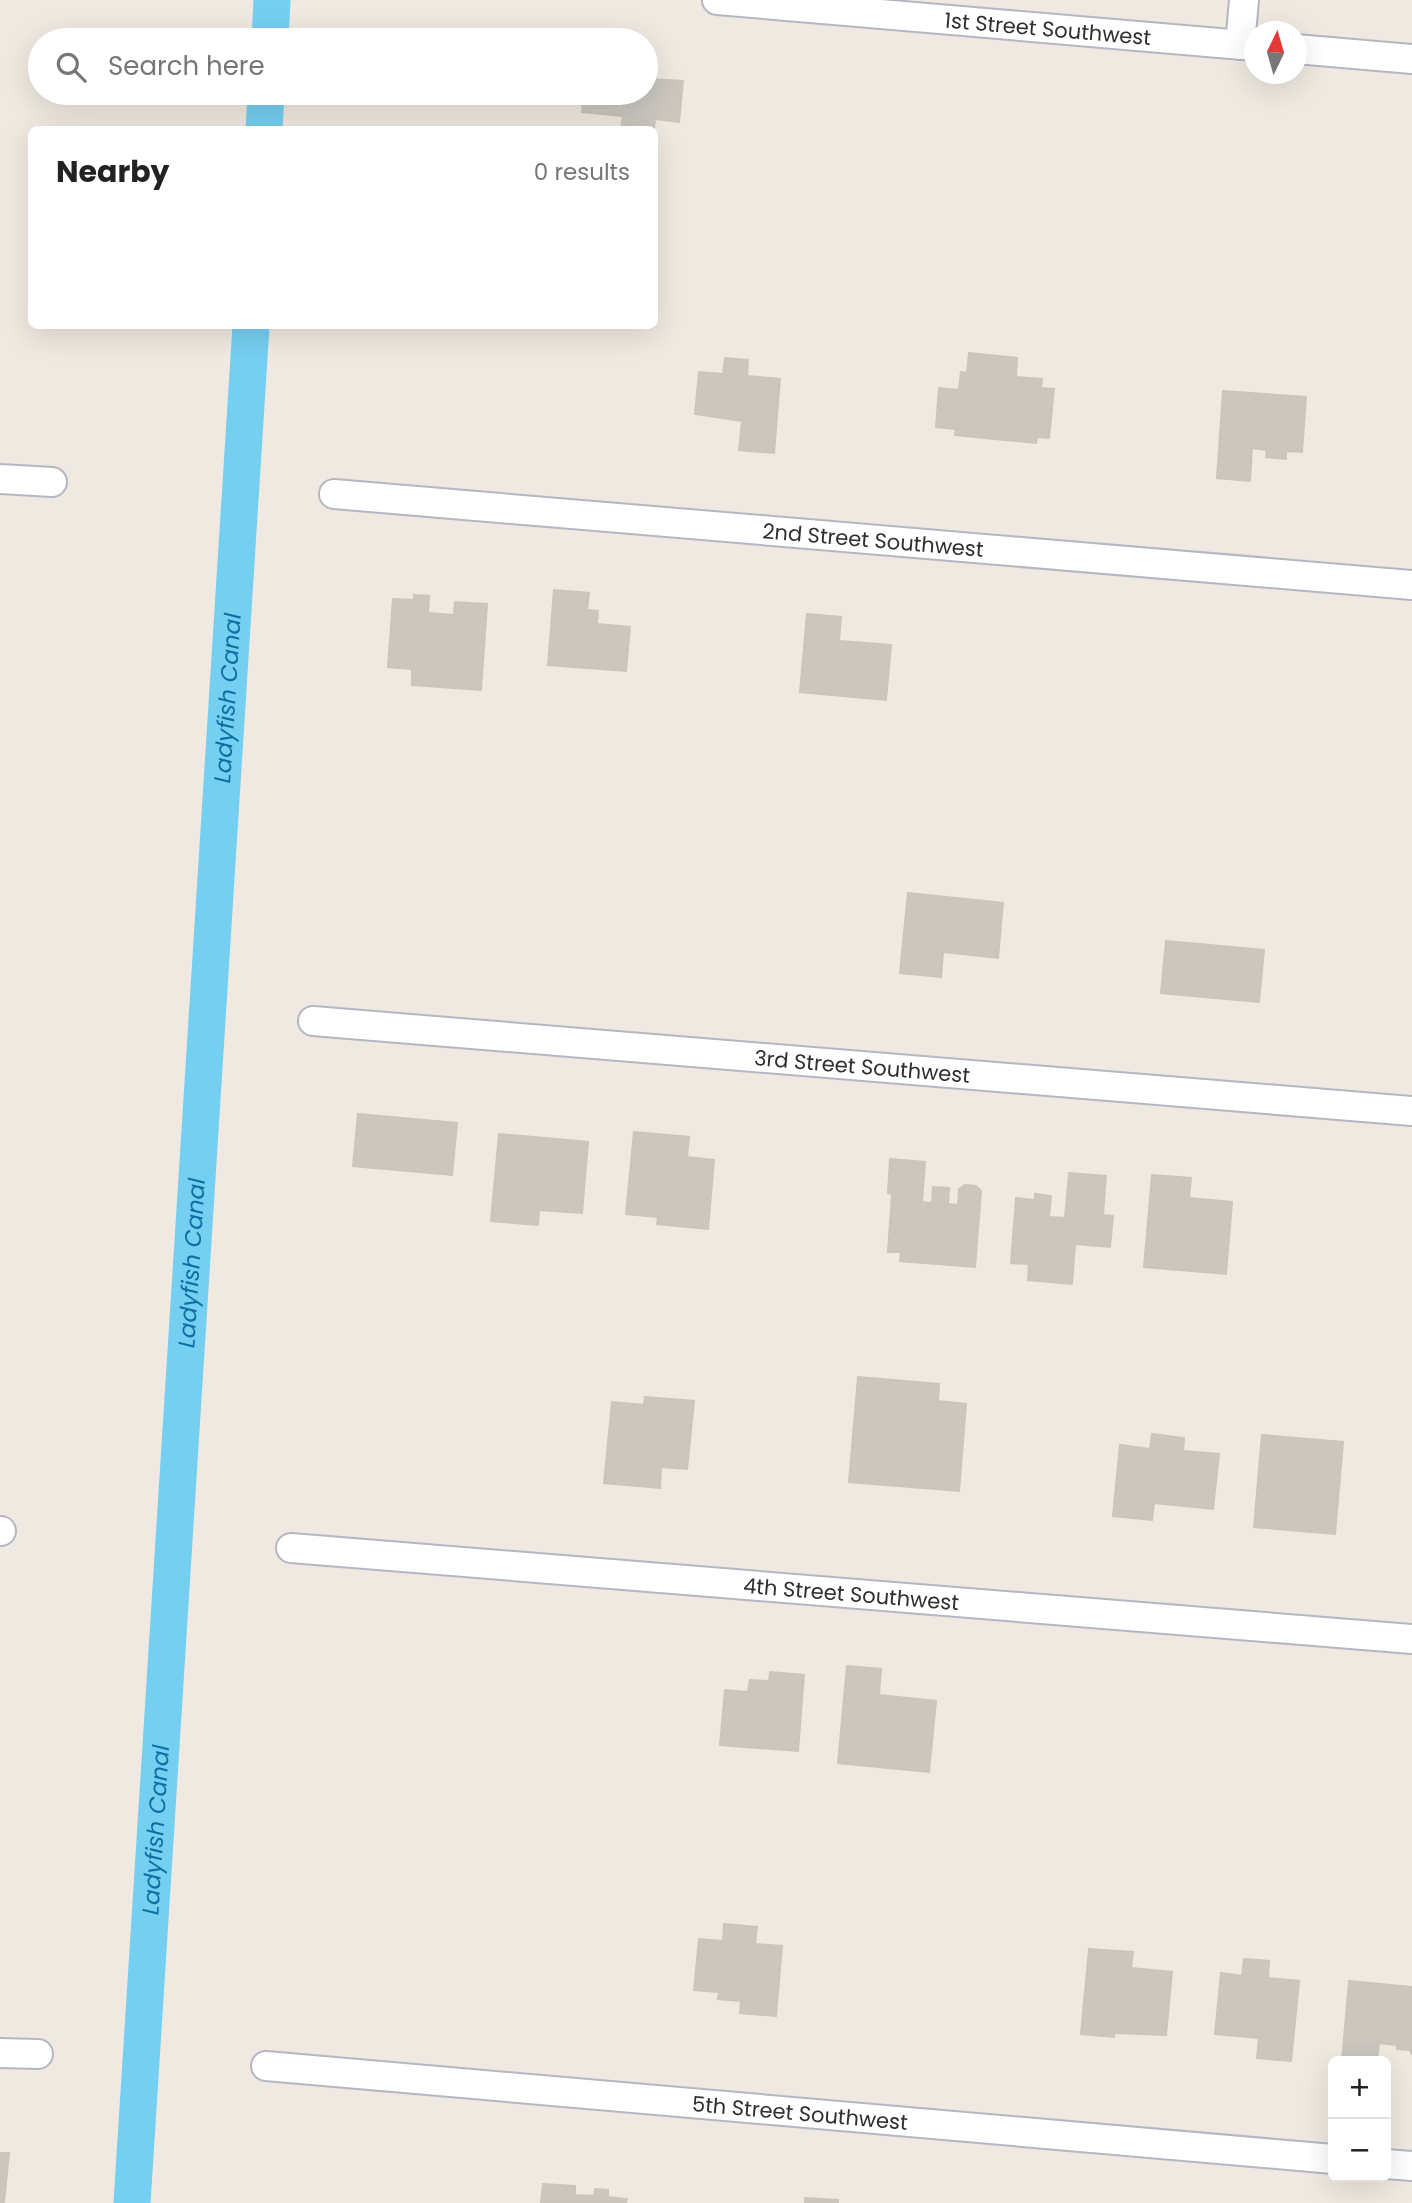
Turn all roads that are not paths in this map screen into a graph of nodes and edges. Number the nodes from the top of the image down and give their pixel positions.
1 (718, 0) edge
2 (1244, 0) edge
3 (1245, 21) edge
4 (1244, 45) edge
5 (1307, 50) edge
6 (1412, 59) edge
7 (0, 479) edge
8 (52, 482) dead end
9 (334, 494) dead end
10 (1412, 585) edge
11 (313, 1021) dead end
12 (1412, 1111) edge
13 (291, 1548) dead end
14 (1412, 1639) edge
15 (0, 2053) edge
16 (38, 2054) dead end
17 (266, 2066) dead end
18 (1328, 2160) edge
19 (1391, 2164) edge
20 (1412, 2166) edge

1 - 4 street, 1st Street Southwest
2 - 3 street
5 - 6 street
7 - 8 street
9 - 10 street, 2nd Street Southwest
11 - 12 street, 3rd Street Southwest
13 - 14 street, 4th Street Southwest
15 - 16 street
17 - 18 street, 5th Street Southwest
19 - 20 street

